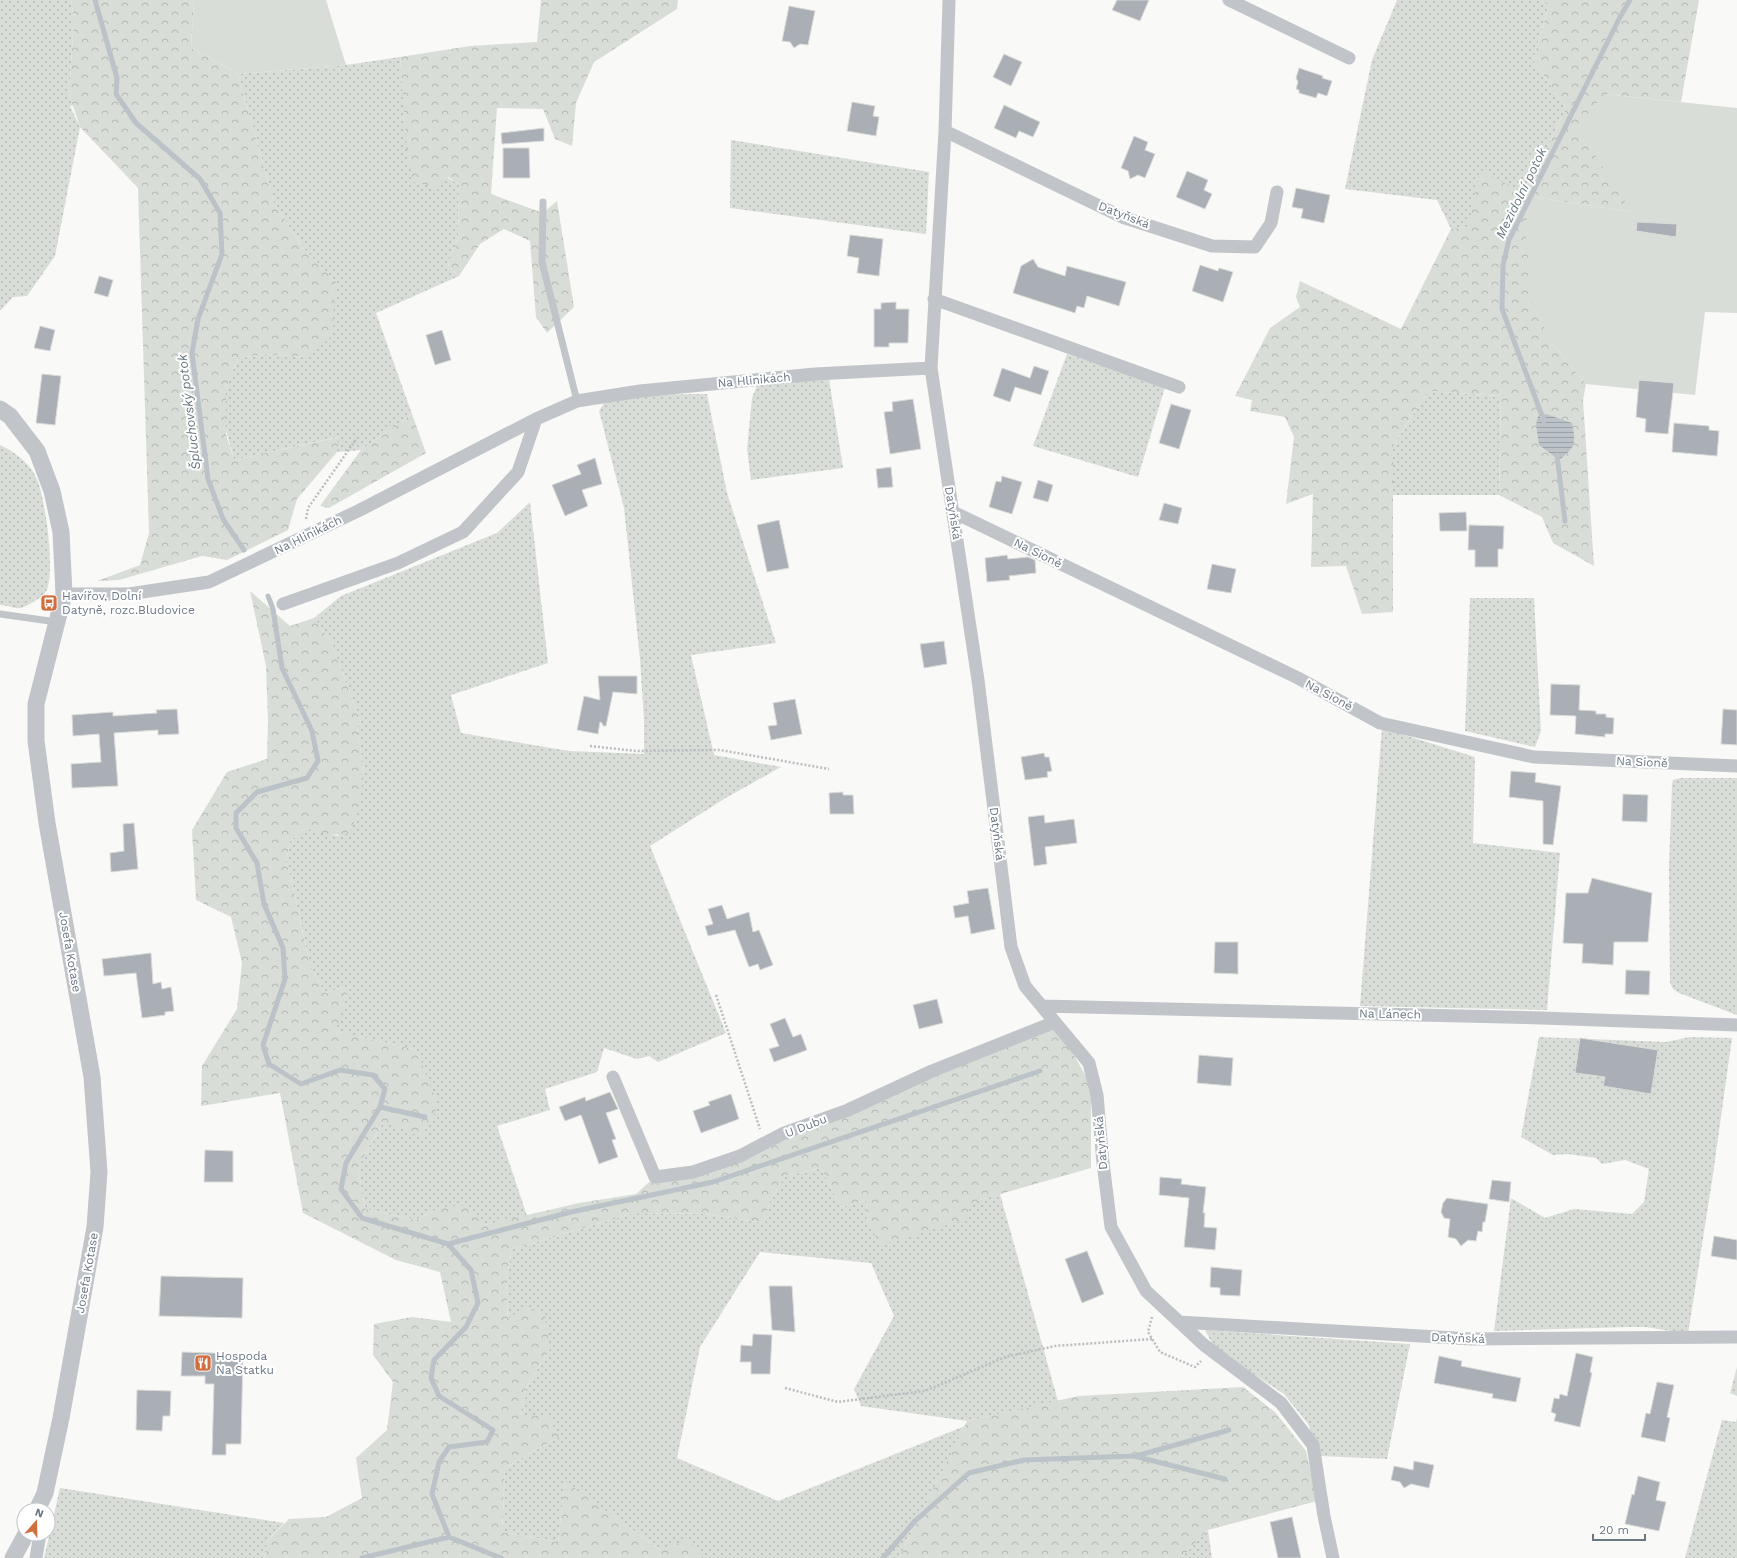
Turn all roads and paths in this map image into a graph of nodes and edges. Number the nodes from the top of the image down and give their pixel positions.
1 (950, 0) edge
2 (1229, 0) edge
3 (1349, 58) dead end
4 (945, 131) junction
5 (1277, 192) dead end
6 (543, 202) dead end
7 (934, 299) junction
8 (931, 368) junction
9 (1179, 387) dead end
10 (577, 401) junction
11 (0, 409) edge
12 (536, 419) junction
13 (357, 438) dead end
14 (953, 512) junction
15 (302, 538) junction
16 (64, 594) junction
17 (283, 604) dead end
18 (0, 614) edge
19 (57, 622) junction
20 (590, 746) dead end
21 (1737, 766) edge
22 (829, 769) dead end
23 (716, 995) dead end
24 (1042, 1006) junction
25 (1055, 1022) junction
26 (1737, 1025) edge
27 (613, 1077) dead end
28 (765, 1144) junction
29 (1157, 1301) junction
30 (1179, 1322) junction
31 (1737, 1337) edge
32 (1152, 1339) junction
33 (1212, 1351) junction
34 (785, 1388) dead end
35 (45, 1493) junction
36 (41, 1502) edge
37 (44, 1502) edge
38 (22, 1542) edge
39 (39, 1542) edge
40 (13, 1558) edge
41 (36, 1558) edge
42 (1333, 1558) edge

1 - 4 street, Datyňská
2 - 3 street
4 - 5 street, Datyňská
4 - 7 street, Datyňská
6 - 10 lane
7 - 8 street, Datyňská
7 - 9 street
8 - 10 street, Na Hlinikách
8 - 14 street, Datyňská
10 - 12 street, Na Hlinikách
11 - 16 street, Josefa Kotase
12 - 15 street, Na Hlinikách
12 - 17 street
13 - 15 path
14 - 21 street, Na Sioně
14 - 24 street, Datyňská
15 - 16 street, Na Hlinikách
16 - 19 street, Josefa Kotase
18 - 19 lane
19 - 35 street, Josefa Kotase
20 - 22 path
23 - 28 path
24 - 25 street, Datyňská
24 - 26 street, Na Lánech
25 - 28 street, U Dubu
25 - 29 street, Datyňská
27 - 28 street, U Dubu
29 - 30 street, Datyňská
29 - 32 path
30 - 31 street, Datyňská
30 - 33 street, Datyňská
32 - 33 path
32 - 34 path
33 - 42 street, Datyňská
35 - 36 street, Josefa Kotase
35 - 37 street
38 - 40 street
39 - 41 street

